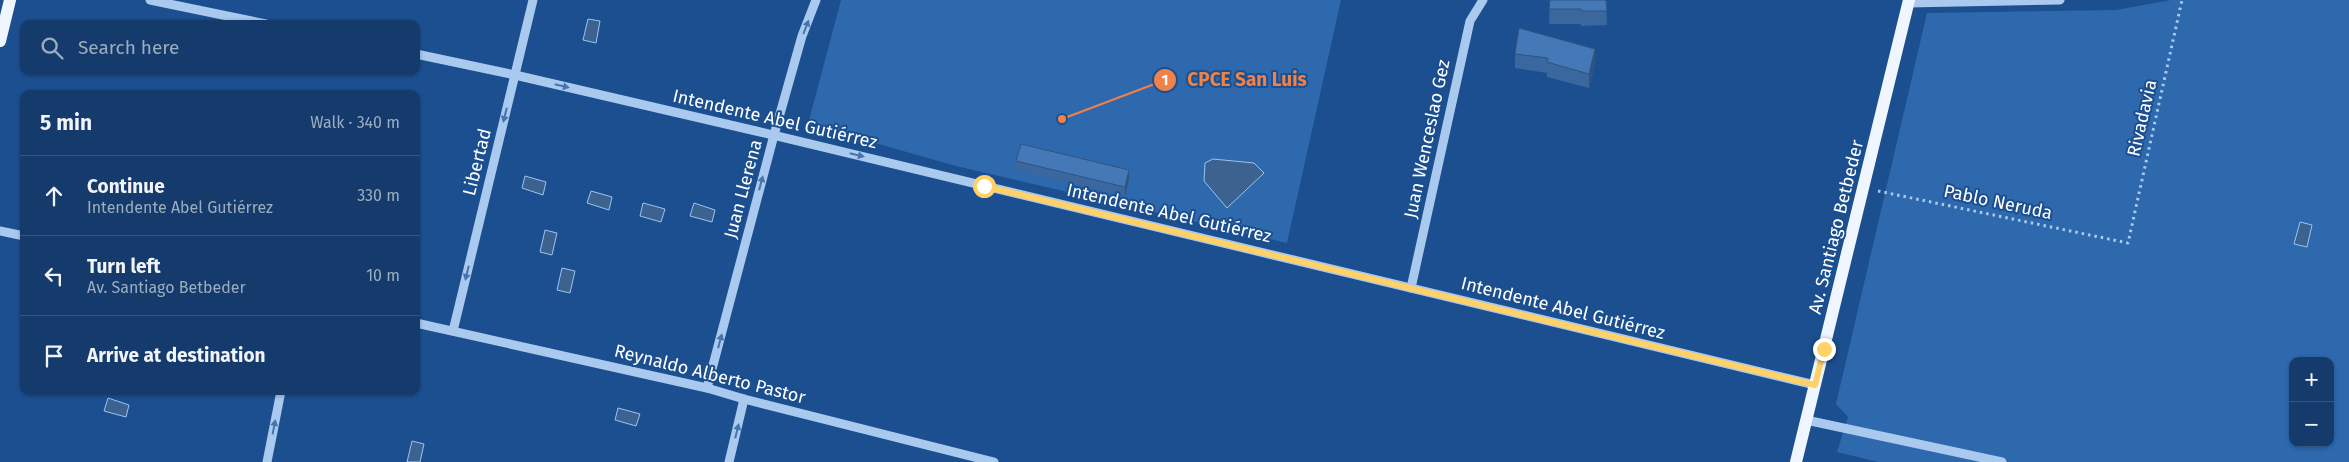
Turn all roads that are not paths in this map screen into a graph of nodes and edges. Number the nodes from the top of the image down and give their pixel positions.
1 (10, 0) edge
2 (150, 0) edge
3 (533, 0) edge
4 (816, 0) edge
5 (1483, 0) edge
6 (2060, 0) edge
7 (1908, 2) edge
8 (247, 20) edge
9 (0, 41) edge
10 (420, 55) edge
11 (515, 75) junction
12 (774, 135) junction
13 (0, 231) edge
14 (20, 235) edge
15 (1411, 288) junction
16 (420, 324) edge
17 (453, 331) junction
18 (1815, 385) junction
19 (707, 388) junction
20 (280, 395) edge
21 (744, 399) junction
22 (1806, 420) junction
23 (267, 462) edge
24 (729, 462) edge
25 (994, 462) edge
26 (1796, 462) edge
27 (2002, 462) edge

1 - 9 main road
2 - 8 street
3 - 11 street, Libertad
12 -> 4 street, Juan Llerena
5 - 15 street, Juan Wenceslao Gez
6 - 7 street
7 - 18 main road, Av. Santiago Betbeder
10 - 11 street, Intendente Abel Gutiérrez
11 -> 12 street, Intendente Abel Gutiérrez
11 -> 17 street, Libertad
12 -> 15 street, Intendente Abel Gutiérrez
19 -> 12 street, Juan Llerena
13 - 14 street
15 - 18 street, Intendente Abel Gutiérrez
16 - 17 street, Reynaldo Alberto Pastor
17 - 19 street, Reynaldo Alberto Pastor
18 - 22 main road, Av. Santiago Betbeder
19 - 21 street, Reynaldo Alberto Pastor
23 -> 20 street
24 -> 21 street
21 - 25 street, Reynaldo Alberto Pastor
22 - 26 main road, Av. Santiago Betbeder
22 - 27 street

